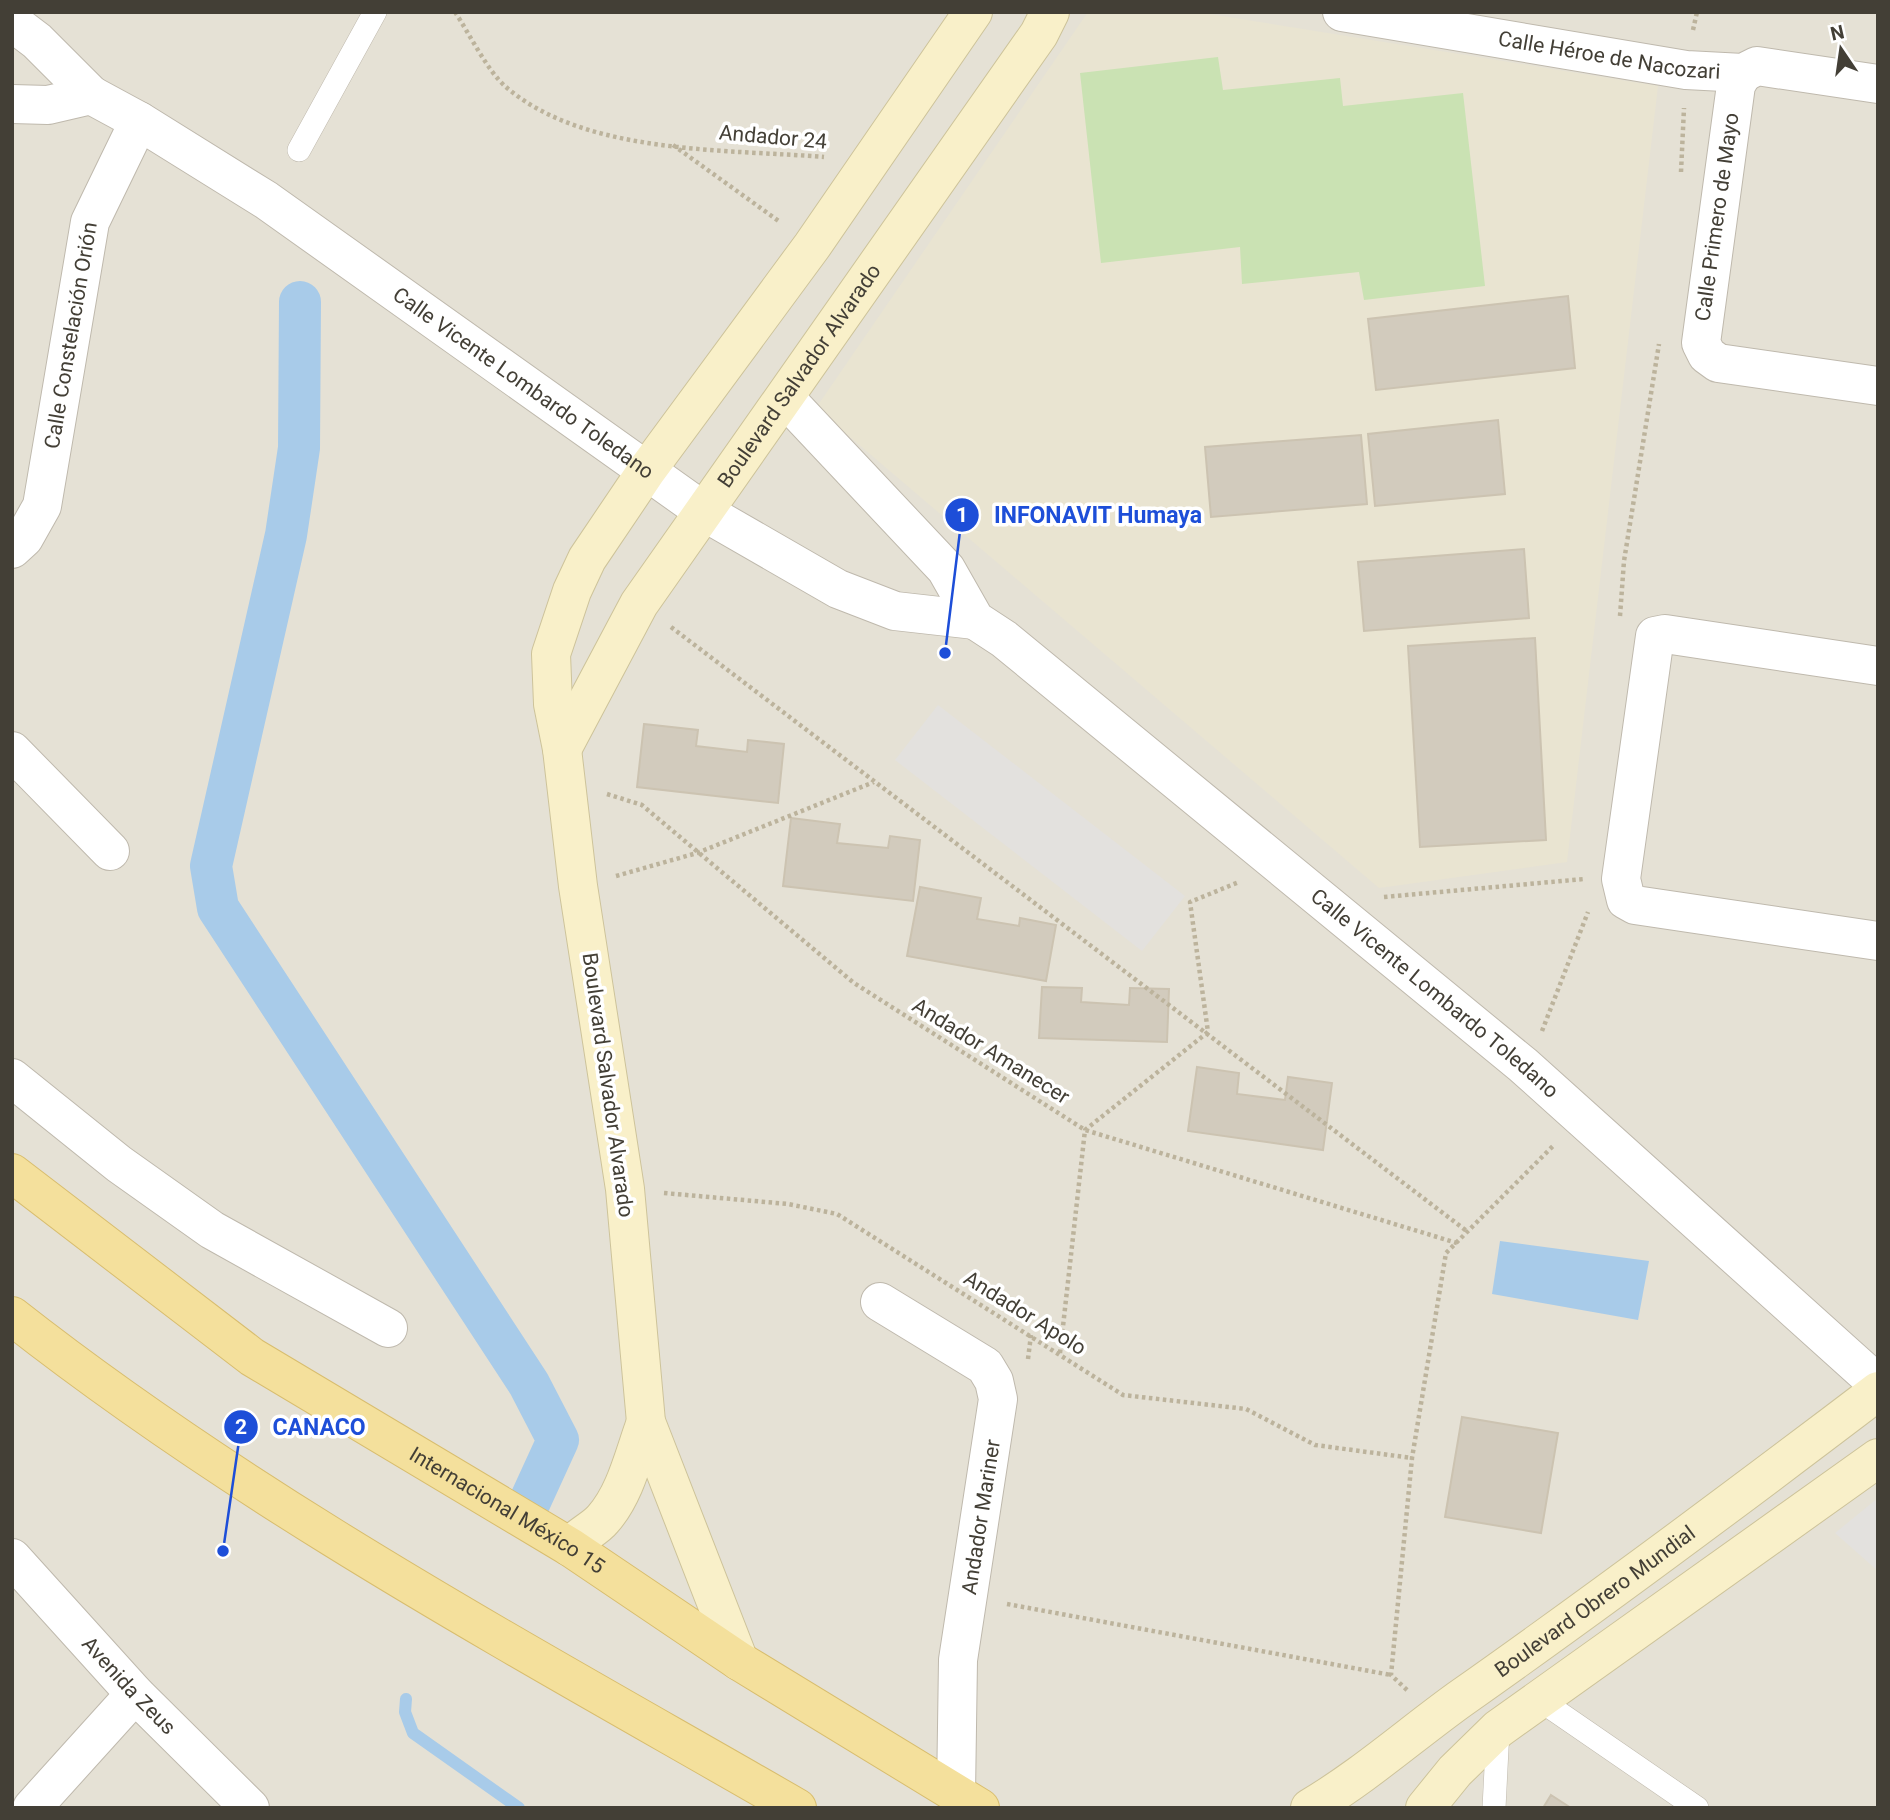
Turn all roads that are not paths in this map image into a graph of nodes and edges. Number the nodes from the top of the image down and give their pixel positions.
1 (374, 12) edge
2 (973, 12) edge
3 (1050, 12) edge
4 (1342, 12) edge
5 (12, 22) edge
6 (1743, 73) junction
7 (1878, 83) edge
8 (91, 95) junction
9 (12, 104) edge
10 (139, 121) junction
11 (299, 150) dead end
12 (1878, 386) edge
13 (785, 398) junction
14 (647, 470) junction
15 (706, 513) junction
16 (12, 549) edge
17 (975, 620) junction
18 (1878, 666) edge
19 (12, 751) edge
20 (564, 764) junction
21 (110, 851) dead end
22 (1878, 941) edge
23 (12, 1078) edge
24 (12, 1173) edge
25 (880, 1302) dead end
26 (12, 1316) edge
27 (387, 1328) dead end
28 (1878, 1384) edge
29 (1878, 1391) edge
30 (646, 1422) junction
31 (1878, 1458) edge
32 (569, 1547) junction
33 (12, 1558) edge
34 (739, 1661) junction
35 (135, 1694) junction
36 (1540, 1700) junction
37 (1498, 1729) junction
38 (968, 1801) edge
39 (32, 1808) edge
40 (250, 1808) edge
41 (797, 1808) edge
42 (1311, 1808) edge
43 (1424, 1808) edge
44 (1494, 1808) edge
45 (1697, 1808) edge

1 - 11 lane
2 - 14 street, Boulevard Salvador Alvarado
3 - 13 street, Boulevard Salvador Alvarado
4 - 6 street, Calle Héroe de Nacozari
5 - 8 street, Calle Vicente Lombardo Toledano
6 - 7 street, Calle Héroe de Nacozari
6 - 12 street, Calle Primero de Mayo
8 - 9 street
8 - 10 street, Calle Vicente Lombardo Toledano
10 - 14 street, Calle Vicente Lombardo Toledano
10 - 16 street, Calle Constelación Orión
13 - 15 street, Boulevard Salvador Alvarado
13 - 17 street, Calle Vicente Lombardo Toledano
14 - 15 street, Calle Vicente Lombardo Toledano
14 - 20 street, Boulevard Salvador Alvarado
15 - 17 street, Calle Vicente Lombardo Toledano
15 - 20 street, Boulevard Salvador Alvarado
17 - 28 street, Calle Vicente Lombardo Toledano
18 - 22 street
19 - 21 street
20 - 30 street, Boulevard Salvador Alvarado
23 - 27 street
24 - 32 main road, Internacional México 15
25 - 38 street, Andador Mariner
26 - 41 main road
29 - 42 street, Boulevard Obrero Mundial
30 - 32 street, Boulevard Salvador Alvarado
30 - 34 street, Boulevard Salvador Alvarado
31 - 36 street
32 - 34 main road, Internacional México 15
33 - 35 street, Avenida Zeus
34 - 38 main road, Internacional México 15
35 - 39 street
35 - 40 street, Avenida Zeus
36 - 37 street
36 - 45 lane
37 - 43 street
37 - 44 lane

